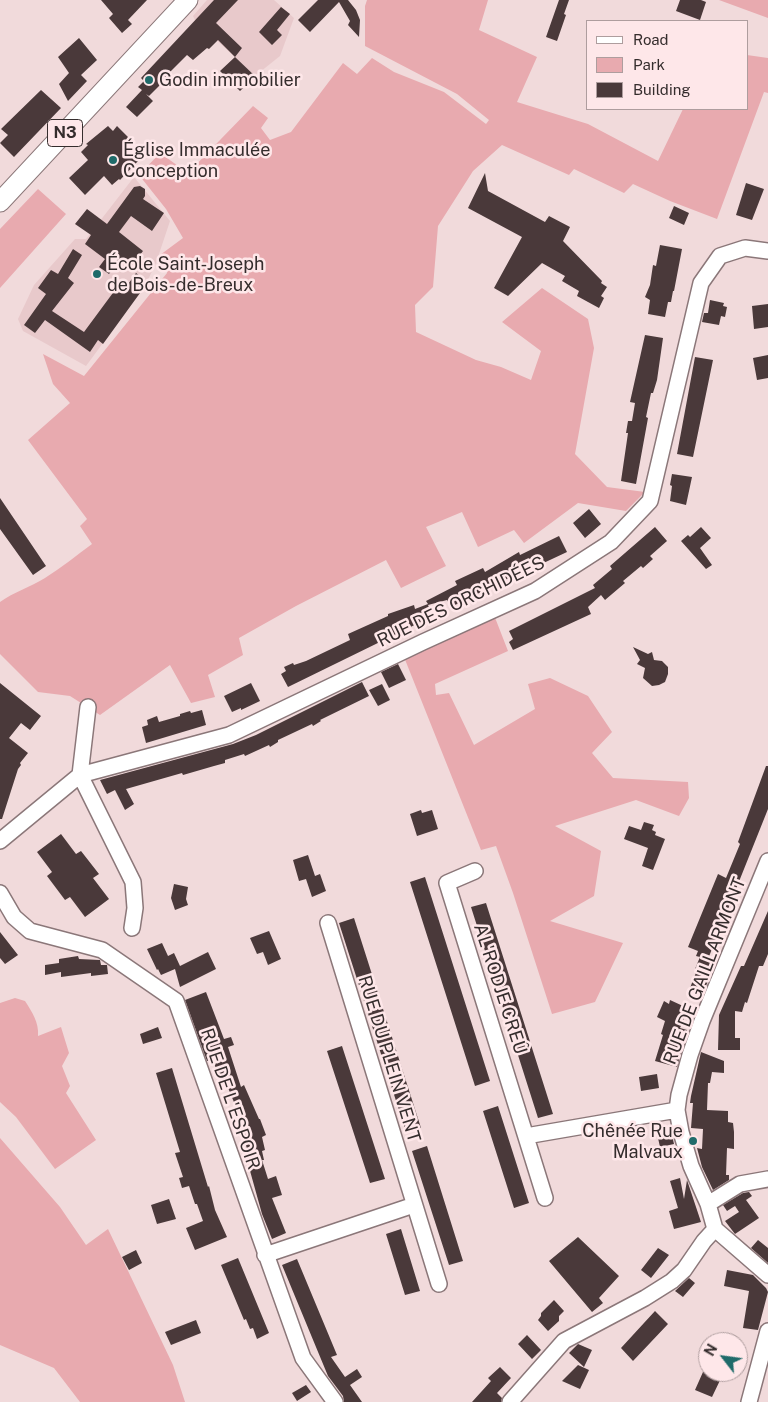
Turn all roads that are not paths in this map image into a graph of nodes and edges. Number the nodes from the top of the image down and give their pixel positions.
1 (188, 0) edge
2 (0, 202) edge
3 (768, 251) edge
4 (88, 706) dead end
5 (80, 775) junction
6 (0, 841) edge
7 (768, 861) edge
8 (475, 871) dead end
9 (0, 893) edge
10 (328, 923) dead end
11 (132, 928) dead end
12 (677, 1110) junction
13 (526, 1136) junction
14 (768, 1179) edge
15 (545, 1198) dead end
16 (708, 1204) junction
17 (414, 1205) junction
18 (715, 1229) junction
19 (265, 1255) junction
20 (768, 1275) edge
21 (439, 1284) dead end
22 (768, 1331) edge
23 (335, 1402) edge
24 (510, 1402) edge
25 (749, 1402) edge

1 - 2 main road, N3
3 - 5 street, RUE DES ORCHIDÉES
4 - 5 street
5 - 6 street, RUE DES ORCHIDÉES
5 - 11 street
7 - 12 street, RUE DE GAILLARMONT
8 - 13 street, AL'RODJE CREÛ
9 - 19 street, RUE DE L'ESPOIR
10 - 17 street, RUE DU PLEIN VENT
12 - 13 street
12 - 16 street, RUE DE GAILLARMONT
13 - 15 street, AL'RODJE CREÛ
14 - 16 street
16 - 18 street, RUE DE GAILLARMONT
17 - 19 street
17 - 21 street, RUE DU PLEIN VENT
18 - 20 street
18 - 24 street
19 - 23 street, RUE DE L'ESPOIR
22 - 25 street

